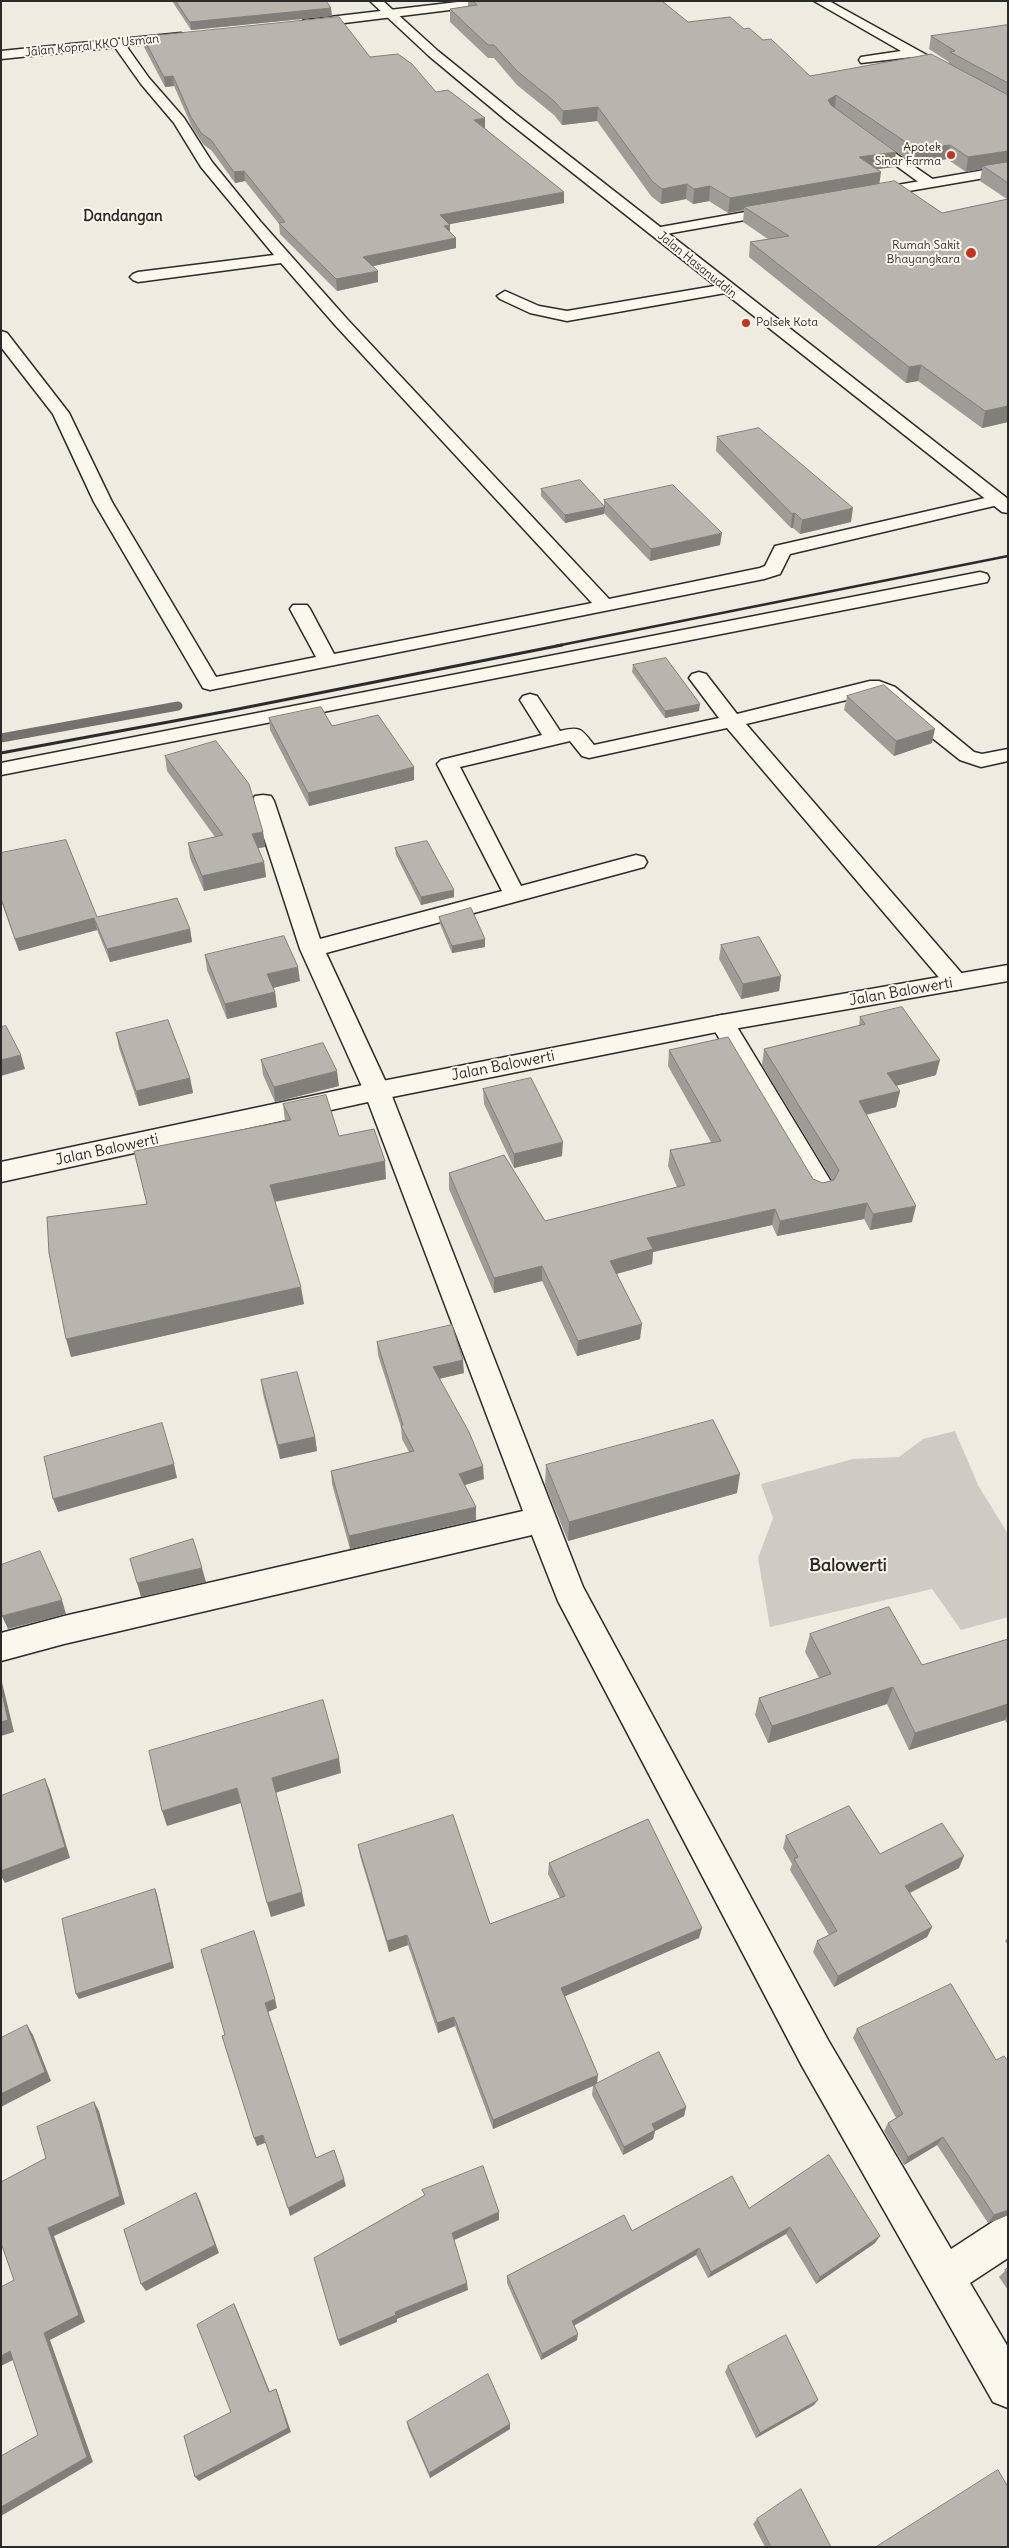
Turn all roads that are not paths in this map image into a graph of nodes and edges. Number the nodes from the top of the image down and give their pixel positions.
1 (376, 1) edge
2 (498, 1) edge
3 (820, 1) edge
4 (392, 15) junction
5 (296, 25) edge
6 (197, 35) edge
7 (118, 44) junction
8 (913, 53) junction
9 (1, 54) edge
10 (865, 60) dead end
11 (1008, 105) edge
12 (851, 126) edge
13 (1008, 170) edge
14 (929, 183) junction
15 (858, 196) edge
16 (791, 208) edge
17 (655, 232) junction
18 (273, 245) junction
19 (284, 258) junction
20 (158, 262) dead end
21 (138, 278) dead end
22 (726, 289) junction
23 (505, 296) dead end
24 (1, 336) edge
25 (1003, 504) edge
26 (980, 578) dead end
27 (605, 606) junction
28 (300, 609) dead end
29 (328, 660) junction
30 (699, 678) dead end
31 (530, 700) dead end
32 (732, 721) junction
33 (555, 739) junction
34 (1008, 755) edge
35 (1, 769) edge
36 (263, 800) dead end
37 (636, 862) dead end
38 (514, 893) junction
39 (312, 949) junction
40 (1008, 973) edge
41 (956, 982) junction
42 (722, 1023) junction
43 (377, 1091) junction
44 (1, 1172) edge
45 (821, 1187) edge
46 (542, 1520) junction
47 (1, 1647) edge
48 (1008, 2236) edge
49 (944, 2276) junction
50 (1008, 2386) edge

1 - 4 street, Jalan Hasanuddin
2 - 4 street
3 - 8 street
4 - 5 street
4 - 17 street, Jalan Hasanuddin
6 - 7 street, Jalan Kopral KKO Usman
7 - 9 street, Jalan Kopral KKO Usman
7 - 18 street
8 - 10 street
8 - 11 street
12 - 14 street
13 - 14 street
14 - 15 street
16 - 17 street
17 - 22 street, Jalan Hasanuddin
18 - 19 street
18 - 20 street
19 - 21 street
19 - 27 street
22 - 23 street
22 - 25 street, Jalan Hasanuddin
24 - 29 street
25 - 27 street
26 - 35 street
27 - 29 street
28 - 29 street
30 - 32 street
31 - 33 street
32 - 33 street
32 - 34 street
32 - 41 street
33 - 38 street
36 - 39 street
37 - 38 street
38 - 39 street
39 - 43 street
40 - 41 street, Jalan Balowerti
41 - 42 street, Jalan Balowerti
42 - 43 street, Jalan Balowerti
42 - 45 street
43 - 44 street, Jalan Balowerti
43 - 46 street
46 - 47 street
46 - 49 street
48 - 49 street
49 - 50 street

